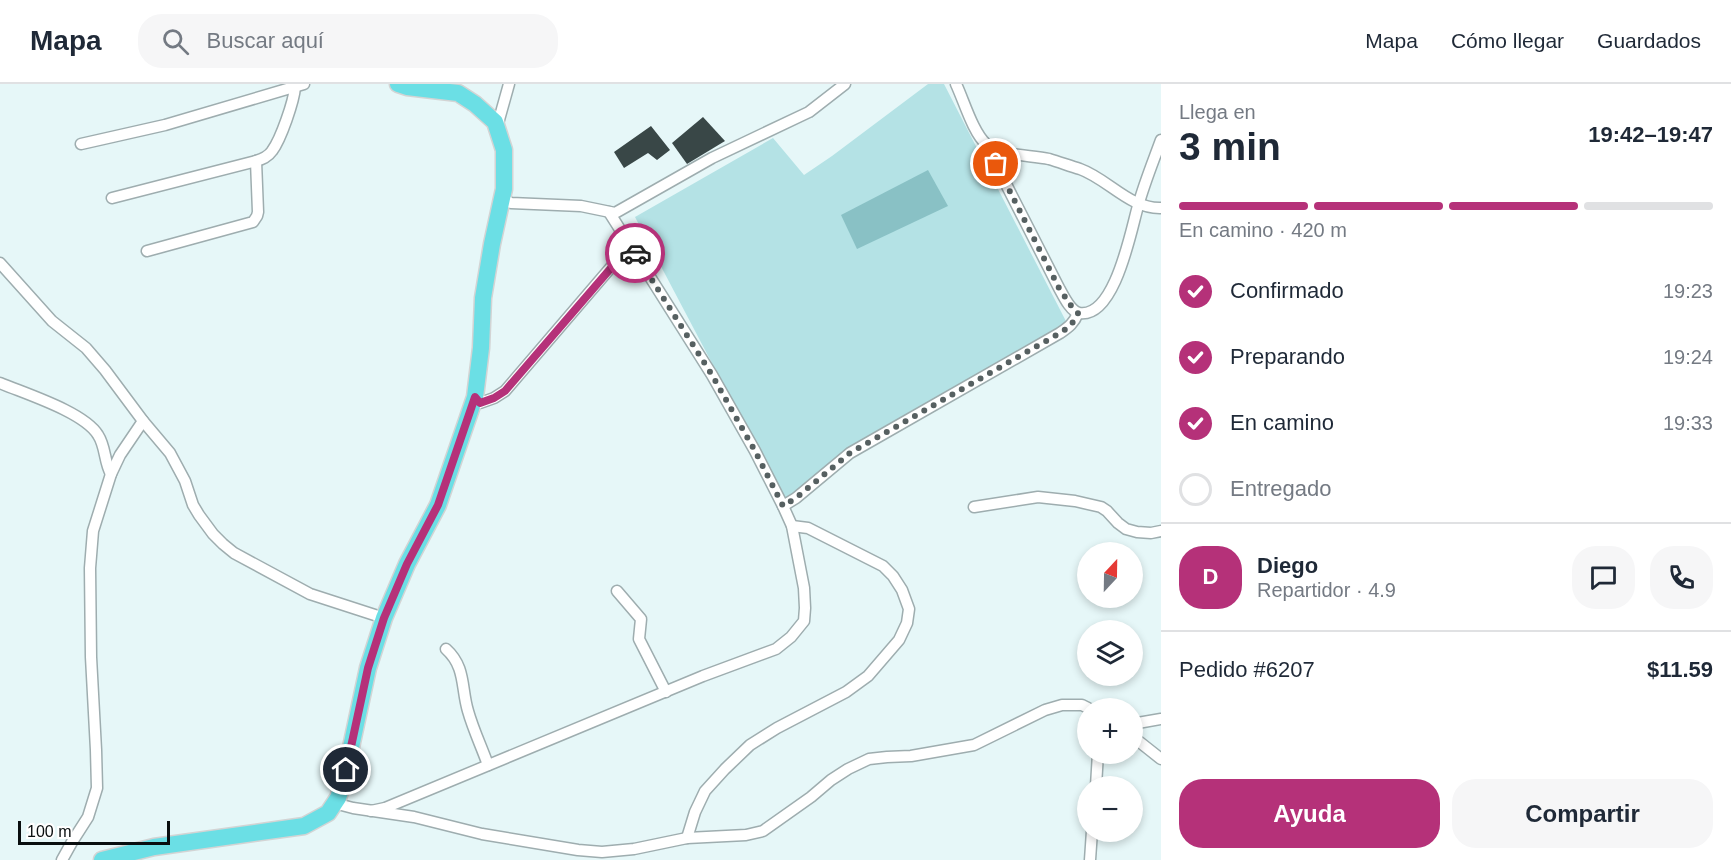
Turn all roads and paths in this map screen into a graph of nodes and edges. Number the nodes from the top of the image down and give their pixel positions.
1 (398, 84) edge
2 (509, 84) edge
3 (845, 84) edge
4 (956, 84) edge
5 (297, 85) edge
6 (497, 129) junction
7 (1161, 140) edge
8 (985, 143) junction
9 (81, 144) dead end
10 (256, 161) junction
11 (504, 189) junction
12 (112, 198) dead end
13 (1138, 204) junction
14 (1161, 208) edge
15 (609, 212) junction
16 (630, 246) junction
17 (147, 251) dead end
18 (0, 263) edge
19 (1078, 313) junction
20 (0, 382) edge
21 (475, 397) junction
22 (143, 421) junction
23 (111, 474) junction
24 (783, 506) junction
25 (974, 507) dead end
26 (792, 526) junction
27 (1161, 531) edge
28 (617, 591) dead end
29 (384, 618) junction
30 (446, 649) dead end
31 (666, 692) junction
32 (1077, 705) edge
33 (1161, 719) edge
34 (1143, 722) edge
35 (1143, 745) edge
36 (1161, 759) edge
37 (488, 765) junction
38 (334, 803) junction
39 (371, 811) junction
40 (687, 838) junction
41 (1091, 842) edge
42 (635, 855) edge
43 (62, 860) edge
44 (102, 860) edge
45 (1089, 860) edge

1 - 6 main road
2 - 6 street
3 - 15 street
4 - 8 street
5 - 9 street
5 - 10 street
6 - 11 main road
7 - 13 street
8 - 13 street
8 - 19 street
10 - 12 street
10 - 17 street
11 - 15 street
11 - 21 main road
13 - 14 street
13 - 19 street
15 - 16 street
16 - 21 street
16 - 24 street
18 - 22 street
19 - 24 street
20 - 23 street
21 - 29 main road
22 - 23 street
22 - 29 street
23 - 43 street
24 - 26 street
25 - 27 street
26 - 31 street
26 - 40 street
28 - 31 street
29 - 38 main road
30 - 37 street
31 - 37 street
32 - 40 street
33 - 34 street
35 - 36 street
37 - 39 street
38 - 39 street
38 - 44 main road
39 - 42 street
40 - 42 street
41 - 45 street

